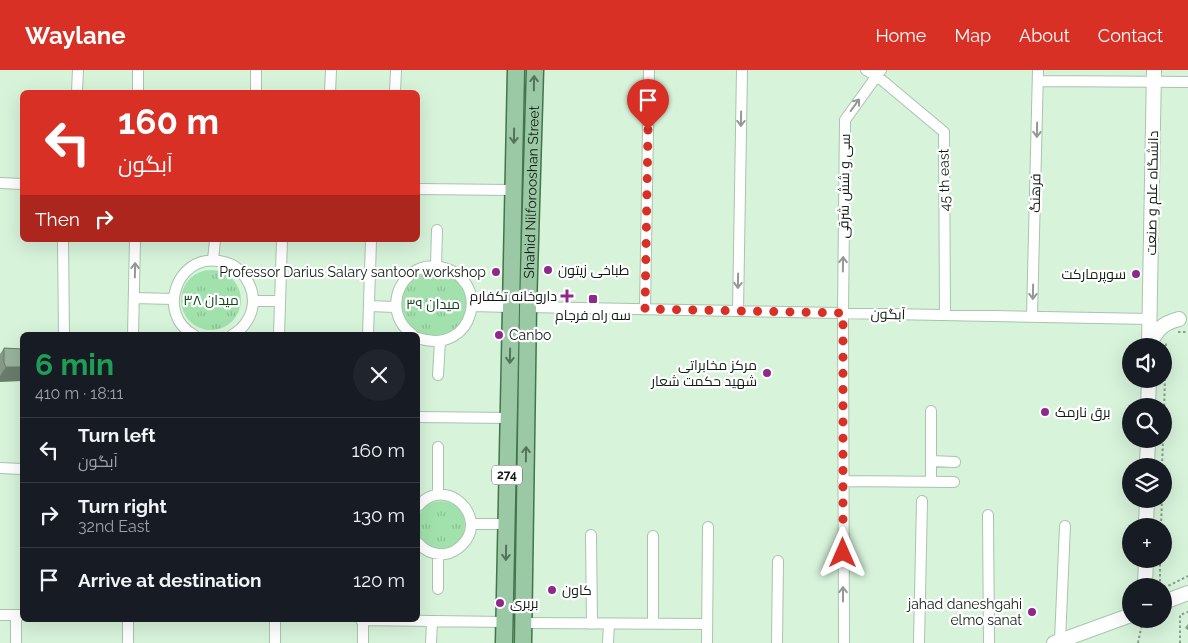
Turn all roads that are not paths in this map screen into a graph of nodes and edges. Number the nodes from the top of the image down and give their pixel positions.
1 (78, 70) edge
2 (138, 70) edge
3 (256, 70) edge
4 (331, 70) edge
5 (396, 70) edge
6 (516, 70) edge
7 (534, 70) edge
8 (649, 70) edge
9 (742, 70) edge
10 (866, 70) edge
11 (1038, 70) edge
12 (879, 73) edge
13 (1154, 76) edge
14 (1038, 81) junction
15 (1188, 82) edge
16 (77, 90) edge
17 (138, 90) edge
18 (256, 90) edge
19 (330, 90) edge
20 (395, 90) edge
21 (0, 184) edge
22 (20, 184) edge
23 (420, 189) edge
24 (513, 190) junction
25 (437, 230) dead end
26 (63, 242) edge
27 (135, 242) edge
28 (215, 242) edge
29 (282, 242) edge
30 (371, 242) edge
31 (213, 260) junction
32 (436, 266) junction
33 (134, 298) junction
34 (173, 299) junction
35 (253, 300) junction
36 (280, 301) junction
37 (369, 306) junction
38 (472, 306) junction
39 (395, 307) junction
40 (511, 307) junction
41 (528, 307) junction
42 (645, 309) junction
43 (738, 311) junction
44 (843, 313) junction
45 (946, 315) junction
46 (1032, 316) junction
47 (1150, 319) junction
48 (1184, 319) edge
49 (64, 332) edge
50 (133, 332) edge
51 (190, 332) edge
52 (236, 332) edge
53 (279, 332) edge
54 (368, 332) edge
55 (409, 332) edge
56 (1149, 338) edge
57 (1154, 338) edge
58 (420, 339) edge
59 (440, 342) junction
60 (438, 375) dead end
61 (931, 411) dead end
62 (420, 417) edge
63 (508, 418) junction
64 (438, 447) dead end
65 (931, 461) junction
66 (955, 462) dead end
67 (0, 468) edge
68 (20, 469) edge
69 (843, 480) junction
70 (931, 482) junction
71 (954, 482) dead end
72 (438, 494) junction
73 (922, 501) dead end
74 (420, 504) edge
75 (988, 515) dead end
76 (470, 524) junction
77 (506, 524) junction
78 (1065, 526) dead end
79 (708, 527) dead end
80 (591, 535) dead end
81 (653, 536) dead end
82 (420, 544) edge
83 (438, 554) junction
84 (778, 561) dead end
85 (438, 588) dead end
86 (1188, 593) edge
87 (1172, 599) edge
88 (0, 615) edge
89 (19, 615) edge
90 (1122, 618) edge
91 (420, 621) edge
92 (432, 621) junction
93 (128, 622) edge
94 (276, 622) edge
95 (362, 622) edge
96 (504, 622) junction
97 (524, 623) junction
98 (592, 624) junction
99 (608, 624) junction
100 (653, 624) junction
101 (707, 624) junction
102 (1057, 642) edge
103 (16, 643) edge
104 (128, 643) edge
105 (275, 643) edge
106 (363, 643) edge
107 (431, 643) edge
108 (504, 643) edge
109 (523, 643) edge
110 (608, 643) edge
111 (707, 643) edge
112 (777, 643) edge
113 (844, 643) edge
114 (919, 643) edge
115 (989, 643) edge

1 - 16 street
2 - 17 street
3 - 18 street
4 - 19 street
5 - 20 street
6 -> 24 main road, Shahid Nilforooshan Street / 274
41 -> 7 main road, Shahid Nilforooshan Street / 274
8 - 42 street
9 -> 43 street
10 - 12 street, 45 th east
11 - 14 street, فرهنگ
44 -> 12 street, سی و شش شرقی
12 - 45 street, 45 th east
13 - 14 street
13 - 15 street
13 - 47 main road, دانشگاه علم و صنعت
14 -> 46 street, فرهنگ
21 - 22 street
23 - 24 street
24 - 40 main road, Shahid Nilforooshan Street / 274
25 - 32 street
26 - 49 street
33 -> 27 street
28 - 31 street
29 - 36 street
30 - 37 street
31 - 34 street
31 - 35 street
32 - 38 street
32 - 39 street
33 - 34 street
33 - 50 street
34 - 51 street
35 - 36 street
35 - 52 street
36 - 53 street
37 - 39 street
37 - 54 street
38 - 40 street
38 - 59 street
39 - 55 street
40 - 41 main road
40 -> 63 main road, 274
41 - 42 street, آبگون
97 -> 41 main road, Shahid Nilforooshan Street / 274
42 - 43 street, آبگون
43 - 44 street, آبگون
44 - 45 street, آبگون
44 - 69 street, سی و شش شرقی
45 - 46 street, آبگون
46 - 47 street, آبگون
47 - 48 main road, آبگون
47 - 56 main road, دانشگاه علم و صنعت
48 - 57 main road
58 - 59 street
59 - 60 street
61 - 65 street
62 - 63 street
63 - 77 main road, 274
64 - 72 street
65 - 66 street
65 - 70 street
67 - 68 street
69 - 70 street
113 -> 69 street, سی و شش شرقی
70 - 71 street
72 - 74 street
72 - 76 street
73 - 114 street
75 - 115 street
76 - 77 street
76 - 83 street
77 -> 96 main road, 274
78 - 102 street
79 - 101 street
80 - 98 street
81 - 100 street
82 - 83 street
83 - 85 street
84 - 112 street
86 - 87 main road
88 - 89 street
89 - 103 street
90 - 102 main road
91 - 92 street
92 - 96 street
92 - 107 street
93 - 104 street
94 - 105 street
95 - 106 street
96 - 97 main road
96 - 108 main road, 274
97 - 98 street
97 - 109 main road, Shahid Nilforooshan Street / 274
98 - 99 street
99 - 100 street
99 - 110 street
100 - 101 street
101 - 111 street

